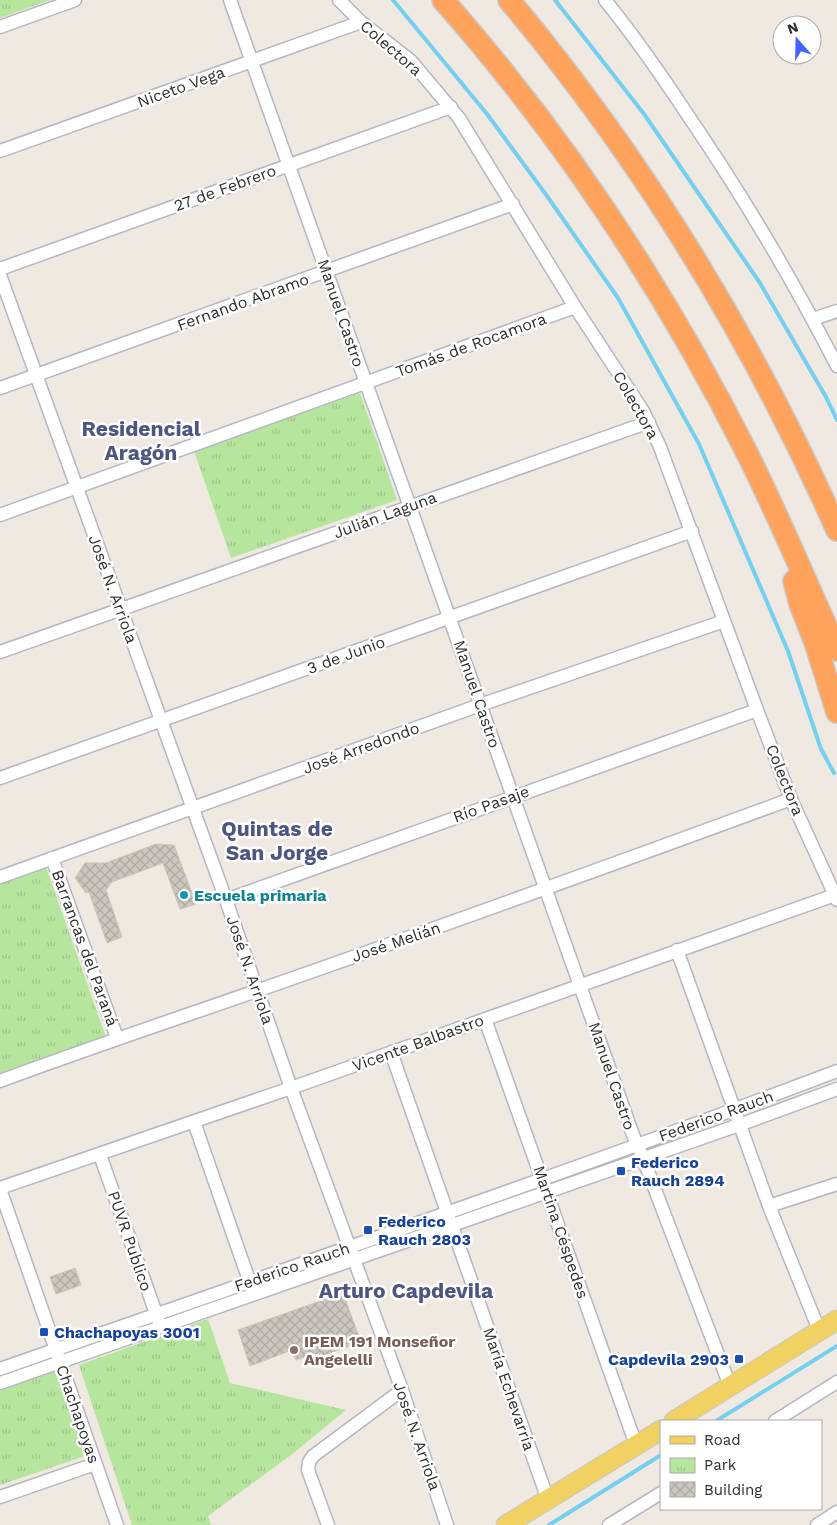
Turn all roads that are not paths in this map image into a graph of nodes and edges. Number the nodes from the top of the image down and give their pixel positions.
1 (75, 0) edge
2 (230, 0) edge
3 (340, 0) edge
4 (443, 0) edge
5 (509, 0) edge
6 (605, 0) edge
7 (361, 22) junction
8 (0, 27) edge
9 (252, 61) junction
10 (451, 107) junction
11 (0, 151) edge
12 (289, 165) junction
13 (513, 204) junction
14 (0, 269) edge
15 (326, 272) junction
16 (0, 275) edge
17 (720, 300) junction
18 (575, 307) junction
19 (837, 311) edge
20 (813, 319) junction
21 (837, 366) edge
22 (36, 375) junction
23 (365, 382) junction
24 (0, 388) edge
25 (649, 422) junction
26 (77, 487) junction
27 (837, 496) edge
28 (410, 506) junction
29 (0, 515) edge
30 (777, 516) junction
31 (837, 530) edge
32 (692, 531) junction
33 (121, 610) junction
34 (450, 618) junction
35 (724, 621) junction
36 (837, 650) edge
37 (0, 652) edge
38 (480, 705) junction
39 (756, 710) junction
40 (837, 712) edge
41 (161, 721) junction
42 (0, 778) edge
43 (513, 796) junction
44 (791, 799) junction
45 (193, 808) junction
46 (52, 858) junction
47 (0, 877) edge
48 (546, 889) junction
49 (836, 898) edge
50 (226, 900) junction
51 (677, 950) junction
52 (580, 985) junction
53 (257, 991) junction
54 (485, 1019) junction
55 (117, 1038) junction
56 (391, 1052) junction
57 (837, 1071) edge
58 (0, 1081) edge
59 (290, 1088) junction
60 (837, 1088) edge
61 (734, 1110) junction
62 (194, 1122) junction
63 (739, 1125) junction
64 (637, 1144) junction
65 (100, 1155) junction
66 (643, 1158) junction
67 (542, 1178) junction
68 (837, 1184) edge
69 (0, 1189) edge
70 (546, 1192) junction
71 (769, 1206) junction
72 (447, 1212) junction
73 (452, 1226) junction
74 (350, 1246) junction
75 (354, 1259) junction
76 (250, 1282) junction
77 (254, 1294) junction
78 (156, 1314) junction
79 (837, 1320) edge
80 (161, 1328) junction
81 (820, 1330) junction
82 (56, 1349) junction
83 (60, 1362) junction
84 (0, 1369) edge
85 (837, 1382) edge
86 (0, 1383) edge
87 (730, 1386) junction
88 (402, 1390) junction
89 (676, 1420) edge
90 (777, 1420) edge
91 (660, 1431) edge
92 (636, 1445) junction
93 (96, 1464) junction
94 (660, 1494) edge
95 (0, 1498) edge
96 (548, 1500) junction
97 (837, 1512) edge
98 (117, 1525) edge
99 (328, 1525) edge
100 (447, 1525) edge
101 (506, 1525) edge
102 (609, 1525) edge
103 (817, 1525) edge

1 - 8 street
2 - 9 street, Manuel Castro
3 - 7 street, Colectora
4 - 30 highway
5 - 17 highway
6 - 20 street
7 - 9 street, Niceto Vega
7 - 10 street, Colectora
9 - 11 street, Niceto Vega
9 - 12 street, Manuel Castro
10 - 12 street, 27 de Febrero
10 - 13 street, Colectora
12 - 14 street, 27 de Febrero
12 - 15 street, Manuel Castro
13 - 15 street, Fernando Abramo
13 - 18 street, Colectora
15 - 22 street, Fernando Abramo
15 - 23 street, Manuel Castro
16 - 22 street, José N. Arriola
17 - 27 highway
17 - 31 highway
18 - 23 street, Tomás de Rocamora
18 - 25 street, Colectora
19 - 20 street
20 - 21 street
22 - 24 street, Fernando Abramo
22 - 26 street, José N. Arriola
23 - 26 street, Tomás de Rocamora
23 - 28 street, Manuel Castro
25 - 28 street, Julián Laguna
25 - 32 street, Colectora
26 - 29 street, Tomás de Rocamora
26 - 33 street, José N. Arriola
28 - 33 street, Julián Laguna
28 - 34 street, Manuel Castro
30 - 36 highway
30 - 40 highway
32 - 34 street, 3 de Junio
32 - 35 street, Colectora
33 - 37 street, Julián Laguna
33 - 41 street, José N. Arriola
34 - 38 street, Manuel Castro
34 - 41 street, 3 de Junio
35 - 38 street, José Arredondo
35 - 39 street, Colectora
38 - 43 street, Manuel Castro
38 - 45 street, José Arredondo
39 - 43 street, Río Pasaje
39 - 44 street, Colectora
41 - 42 street, 3 de Junio
41 - 45 street, José N. Arriola
43 - 48 street, Manuel Castro
43 - 50 street, Río Pasaje
44 - 48 street, José Melián
44 - 49 street, Colectora
45 - 46 street, José Arredondo
45 - 50 street, José N. Arriola
46 - 47 street, José Arredondo
46 - 55 street, Barrancas del Paraná
48 - 52 street, Manuel Castro
48 - 53 street, José Melián
49 - 51 street, Vicente Balbastro
50 - 53 street, José N. Arriola
51 - 52 street, Vicente Balbastro
51 - 61 street
52 - 54 street, Vicente Balbastro
52 - 64 street, Manuel Castro
53 - 55 street, José Melián
53 - 59 street, José N. Arriola
54 - 56 street, Vicente Balbastro
54 - 67 street, Martina Céspedes
55 - 58 street, José Melián
56 - 59 street, Vicente Balbastro
56 - 72 street, María Echevarría
57 - 61 street, Federico Rauch
59 - 62 street, Vicente Balbastro
59 - 74 street, José N. Arriola
60 - 63 street, Federico Rauch
61 - 63 street
61 - 64 street, Federico Rauch
62 - 65 street, Vicente Balbastro
62 - 76 street
63 - 66 street, Federico Rauch
63 - 71 street
64 - 66 street, Manuel Castro
64 - 67 street, Federico Rauch
65 - 69 street, Vicente Balbastro
65 - 78 street, PUVR Publico
66 - 70 street, Federico Rauch
66 - 87 street, Manuel Castro
67 - 70 street, Martina Céspedes
67 - 72 street, Federico Rauch
68 - 71 street
69 - 82 street, Chachapoyas
70 - 73 street, Federico Rauch
70 - 92 street, Martina Céspedes
71 - 81 street
72 - 73 street, María Echevarría
72 - 74 street, Federico Rauch
73 - 75 street, Federico Rauch
73 - 96 street, María Echevarría
74 - 75 street, José N. Arriola
74 - 76 street, Federico Rauch
75 - 77 street, Federico Rauch
75 - 88 street, José N. Arriola
76 - 77 street
76 - 78 street, Federico Rauch
77 - 80 street, Federico Rauch
78 - 80 street, PUVR Publico
78 - 82 street, Federico Rauch
79 - 81 main road
80 - 83 street, Federico Rauch
81 - 87 main road
82 - 83 street, Chachapoyas
82 - 84 street, Federico Rauch
83 - 86 street, Federico Rauch
83 - 93 street, Chachapoyas
85 - 90 street
87 - 89 main road
88 - 99 street
88 - 100 street, José N. Arriola
91 - 92 main road
92 - 96 main road
93 - 95 street
93 - 98 street, Chachapoyas
94 - 102 street
96 - 101 main road
97 - 103 street

